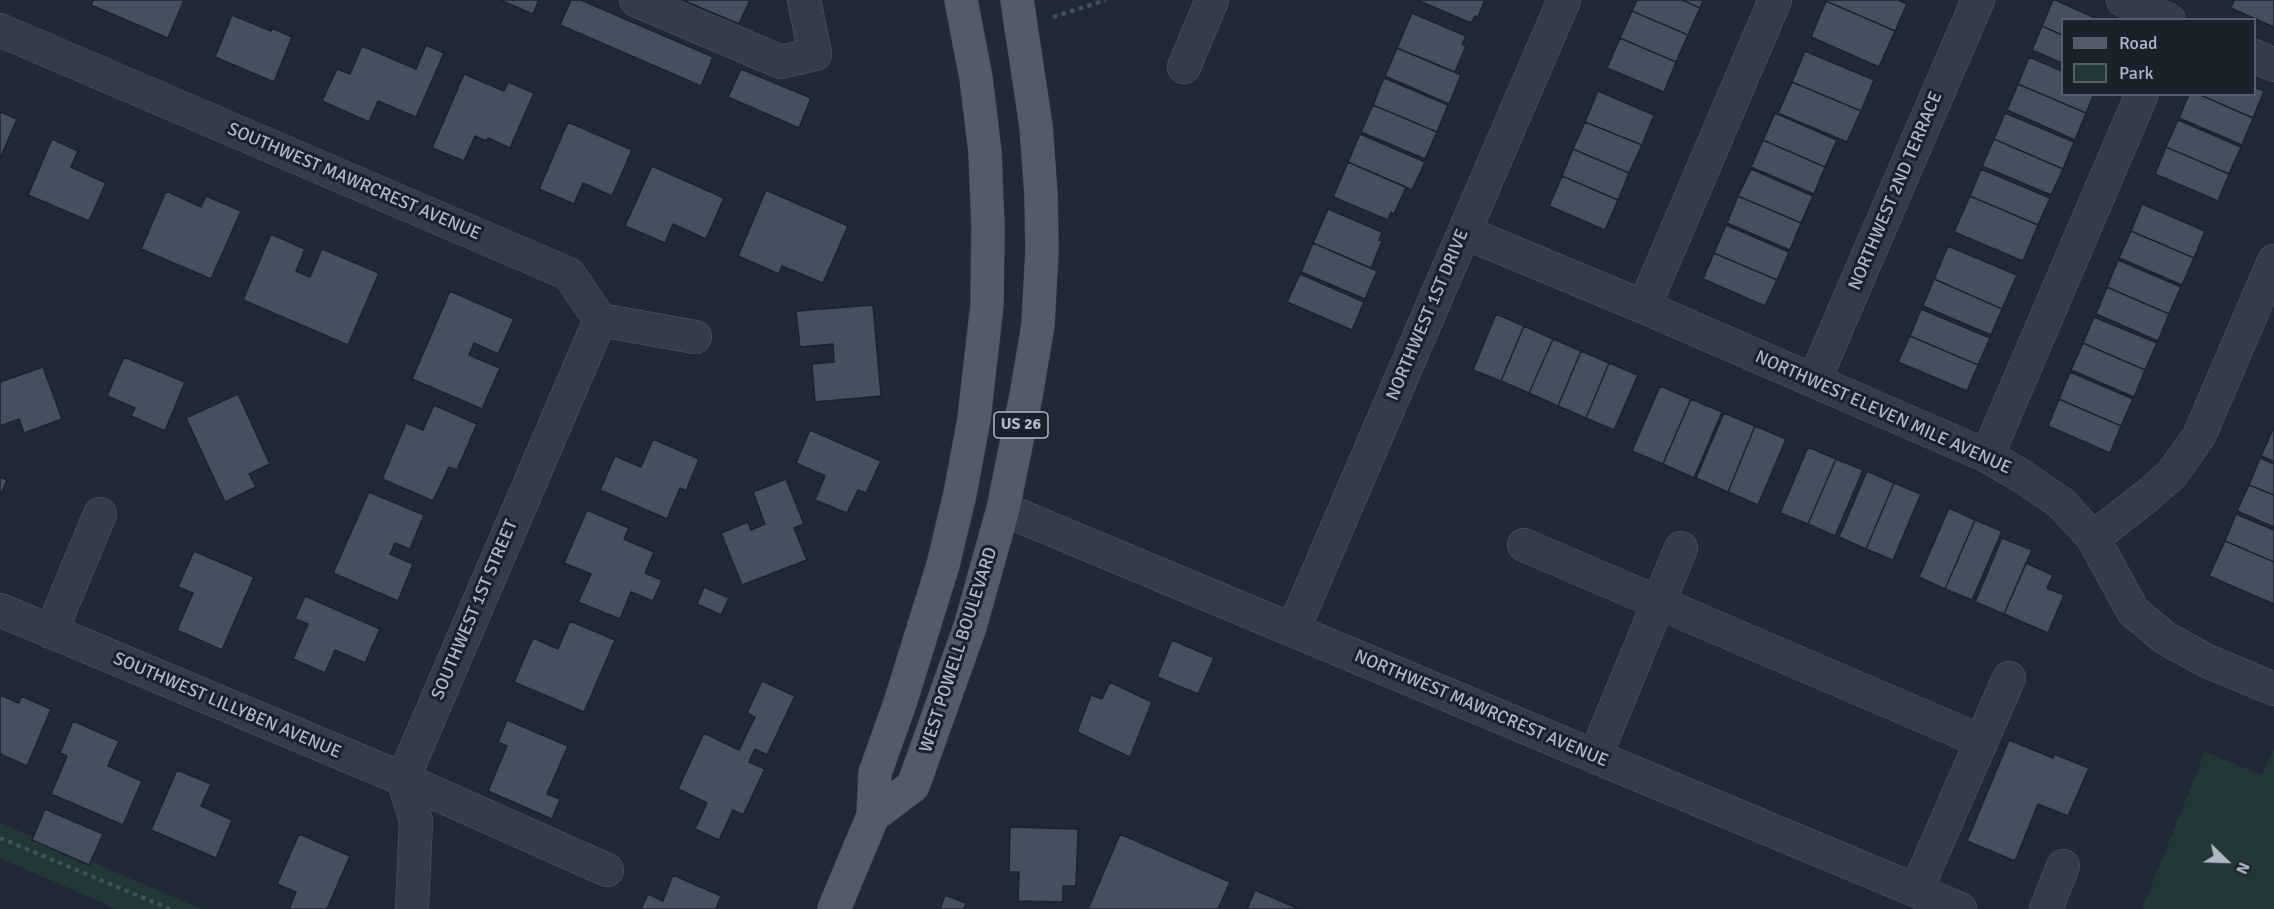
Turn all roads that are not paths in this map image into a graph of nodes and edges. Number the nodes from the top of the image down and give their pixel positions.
1 (636, 0) edge
2 (804, 0) edge
3 (961, 0) edge
4 (1212, 0) edge
5 (1564, 0) edge
6 (1775, 0) edge
7 (1978, 0) edge
8 (2122, 0) edge
9 (2182, 0) edge
10 (1019, 13) edge
11 (2164, 18) edge
12 (2175, 18) edge
13 (0, 30) edge
14 (2256, 57) edge
15 (2274, 65) edge
16 (1184, 67) dead end
17 (2141, 96) edge
18 (1464, 232) junction
19 (2274, 261) edge
20 (1644, 307) junction
21 (600, 320) junction
22 (695, 338) dead end
23 (1814, 381) junction
24 (1987, 456) junction
25 (1003, 509) junction
26 (100, 514) dead end
27 (2093, 538) junction
28 (1524, 545) dead end
29 (1681, 548) dead end
30 (1658, 603) junction
31 (0, 610) edge
32 (1293, 630) junction
33 (51, 632) junction
34 (2008, 678) dead end
35 (2274, 689) edge
36 (1981, 741) junction
37 (1595, 757) junction
38 (403, 779) junction
39 (873, 816) junction
40 (2063, 866) dead end
41 (608, 870) dead end
42 (1916, 891) junction
43 (412, 909) edge
44 (834, 909) edge
45 (1960, 909) edge
46 (2046, 909) edge

1 - 2 street
3 - 39 main road, US 26
4 - 16 street
5 - 18 street, NORTHWEST 1ST DRIVE
6 - 20 street
7 - 23 street, NORTHWEST 2ND TERRACE
8 - 11 street
9 - 12 street
10 - 25 main road, WEST POWELL BOULEVARD / US 26
13 - 21 street, SOUTHWEST MAWRCREST AVENUE
14 - 15 street
17 - 24 street
18 - 20 street, NORTHWEST ELEVEN MILE AVENUE
18 - 32 street, NORTHWEST 1ST DRIVE
19 - 27 street
20 - 23 street, NORTHWEST ELEVEN MILE AVENUE
21 - 22 street
21 - 38 street, SOUTHWEST 1ST STREET
23 - 24 street, NORTHWEST ELEVEN MILE AVENUE
24 - 27 street, NORTHWEST ELEVEN MILE AVENUE
25 - 32 street, NORTHWEST MAWRCREST AVENUE
25 - 39 main road, WEST POWELL BOULEVARD / US 26
26 - 33 street
27 - 35 street, NORTHWEST ELEVEN MILE AVENUE
28 - 30 street
29 - 30 street
30 - 36 street
30 - 37 street
31 - 33 street, SOUTHWEST LILLYBEN AVENUE
32 - 37 street, NORTHWEST MAWRCREST AVENUE
33 - 38 street, SOUTHWEST LILLYBEN AVENUE
34 - 36 street
36 - 42 street
37 - 42 street, NORTHWEST MAWRCREST AVENUE
38 - 41 street, SOUTHWEST LILLYBEN AVENUE
38 - 43 street
39 - 44 main road, US 26
40 - 46 street
42 - 45 street, NORTHWEST MAWRCREST AVENUE

